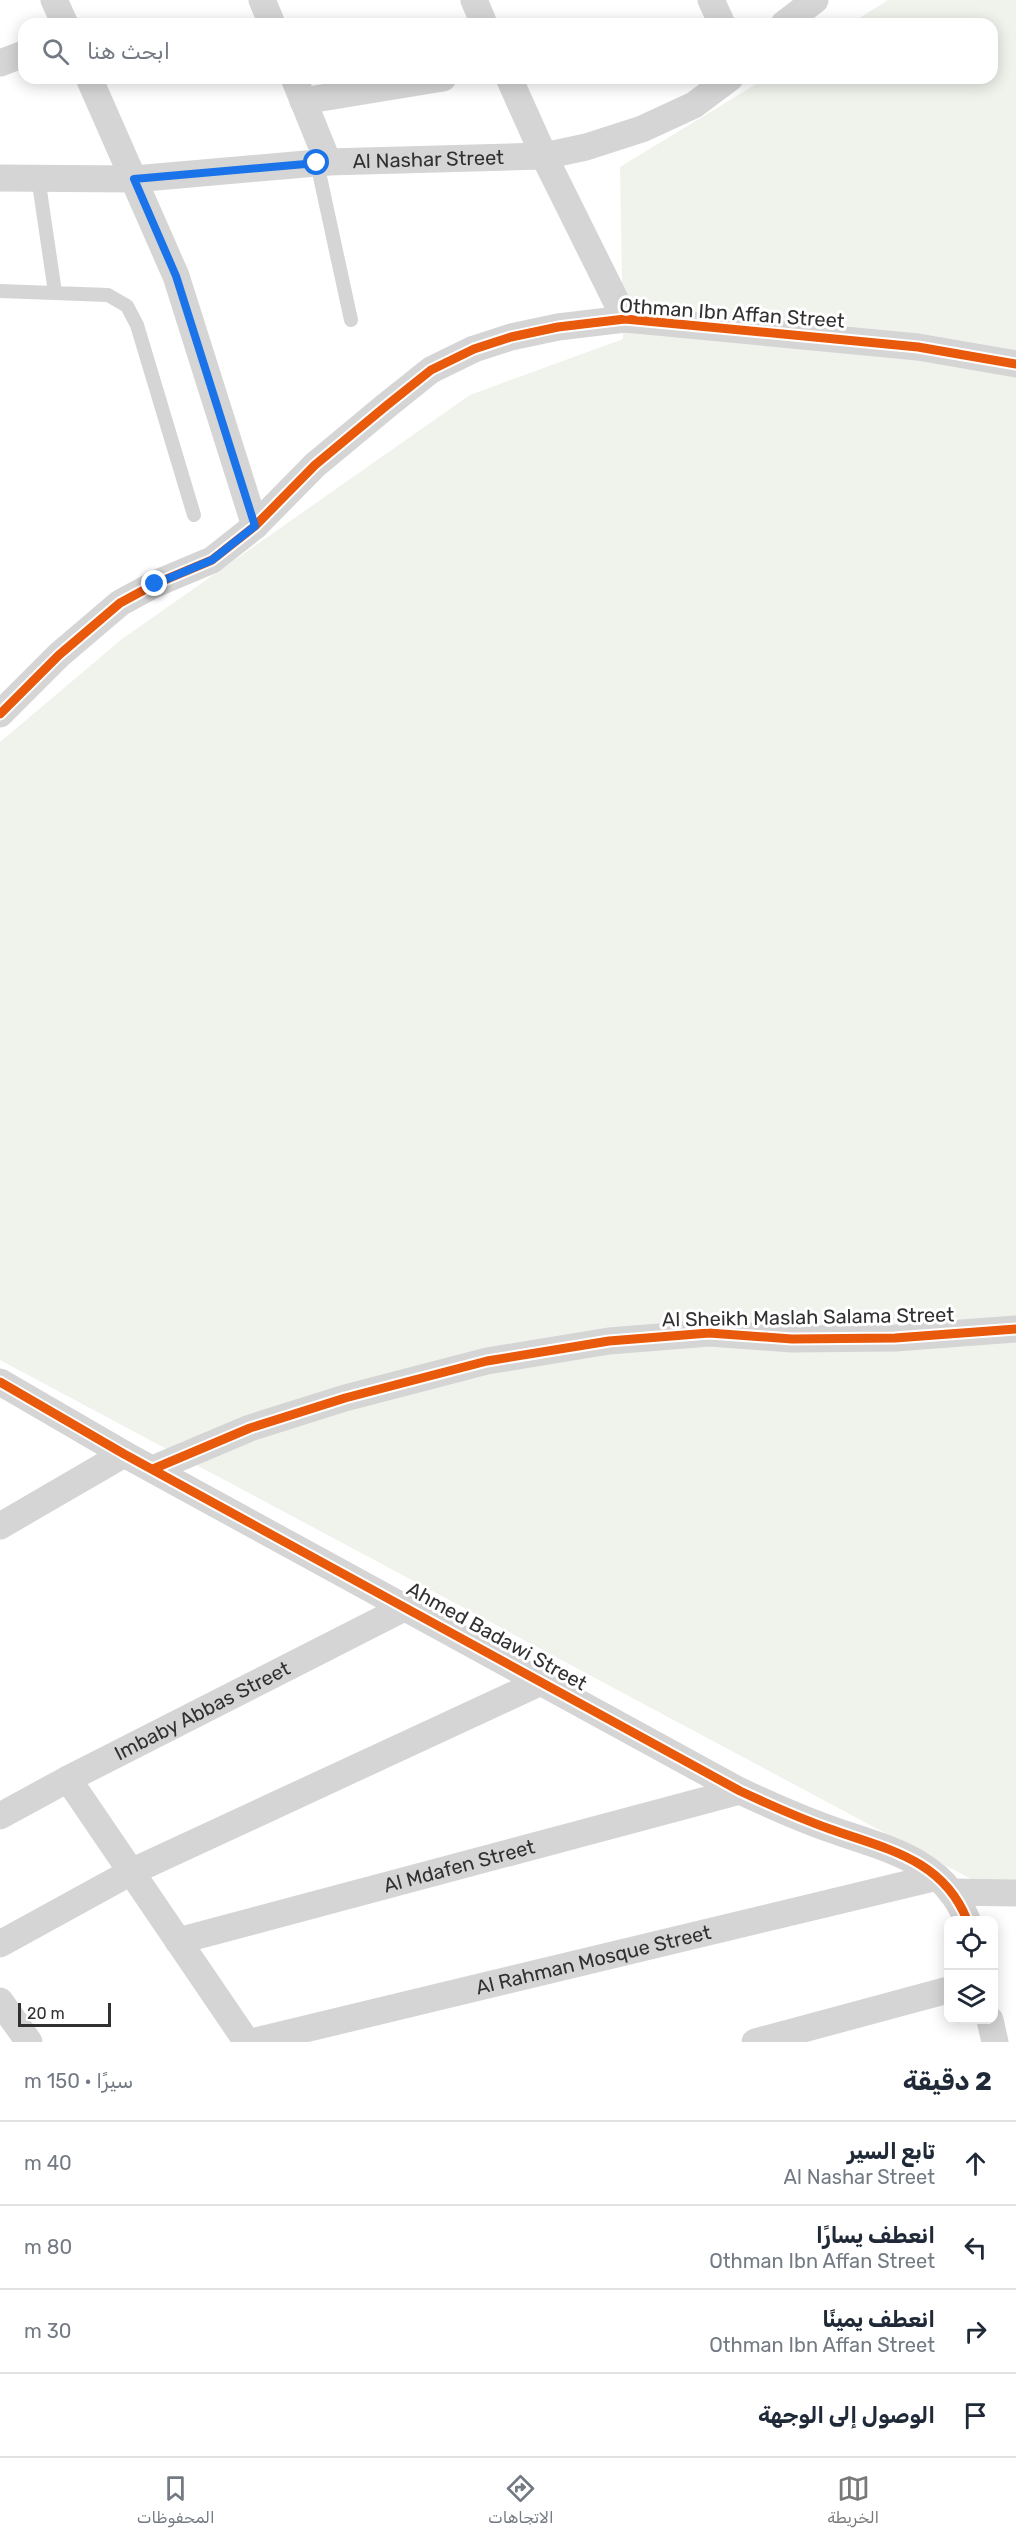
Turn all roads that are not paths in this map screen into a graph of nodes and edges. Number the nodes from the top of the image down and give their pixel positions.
1 (262, 0) edge
2 (474, 0) edge
3 (711, 0) edge
4 (815, 0) edge
5 (270, 18) edge
6 (482, 18) edge
7 (719, 18) edge
8 (792, 18) edge
9 (18, 56) edge
10 (0, 63) edge
11 (92, 84) edge
12 (363, 84) edge
13 (512, 84) edge
14 (722, 84) edge
15 (298, 89) edge
16 (544, 156) junction
17 (322, 162) junction
18 (38, 177) junction
19 (0, 178) edge
20 (134, 179) junction
21 (0, 291) edge
22 (55, 292) junction
23 (625, 319) junction
24 (351, 320) dead end
25 (1016, 364) edge
26 (194, 515) dead end
27 (255, 526) junction
28 (0, 714) edge
29 (1016, 1329) edge
30 (7, 1394) edge
31 (124, 1454) junction
32 (153, 1469) junction
33 (0, 1526) edge
34 (406, 1606) junction
35 (542, 1682) junction
36 (68, 1779) junction
37 (740, 1791) junction
38 (0, 1816) edge
39 (131, 1872) junction
40 (944, 1884) junction
41 (1016, 1893) edge
42 (964, 1916) edge
43 (178, 1941) junction
44 (0, 1944) edge
45 (944, 1991) edge
46 (0, 2001) edge
47 (991, 2024) edge
48 (29, 2042) edge
49 (249, 2042) edge
50 (755, 2042) edge
51 (995, 2042) edge

1 - 5 street
2 - 6 street
3 - 7 street
4 - 8 street
9 - 10 street
11 - 20 street
12 - 15 street
13 - 16 street
14 - 16 street, Al Nashar Street
15 - 17 street
16 - 17 street, Al Nashar Street
16 - 23 street
17 - 20 street, Al Nashar Street
17 - 24 lane
18 - 19 street, Al Nashar Street
18 - 20 street, Al Nashar Street
18 - 22 lane
20 - 27 street
21 - 22 lane
22 - 26 lane
23 - 25 street, Othman Ibn Affan Street
23 - 27 street, Othman Ibn Affan Street
27 - 28 street, Othman Ibn Affan Street
29 - 32 street, Al Sheikh Maslah Salama Street
30 - 31 street, Ahmed Badawi Street
31 - 32 street, Ahmed Badawi Street
31 - 33 street
32 - 34 street, Ahmed Badawi Street
34 - 35 street, Ahmed Badawi Street
34 - 36 street, Imbaby Abbas Street
35 - 37 street, Ahmed Badawi Street
35 - 39 street
36 - 38 street, Imbaby Abbas Street
36 - 39 street
37 - 40 street, Ahmed Badawi Street
37 - 43 street, Al Mdafen Street
39 - 43 street
39 - 44 street
40 - 41 street, Al Rahman Mosque Street
40 - 42 street, Ahmed Badawi Street
40 - 49 street, Al Rahman Mosque Street
43 - 49 street
45 - 50 street
46 - 48 street
47 - 51 street

